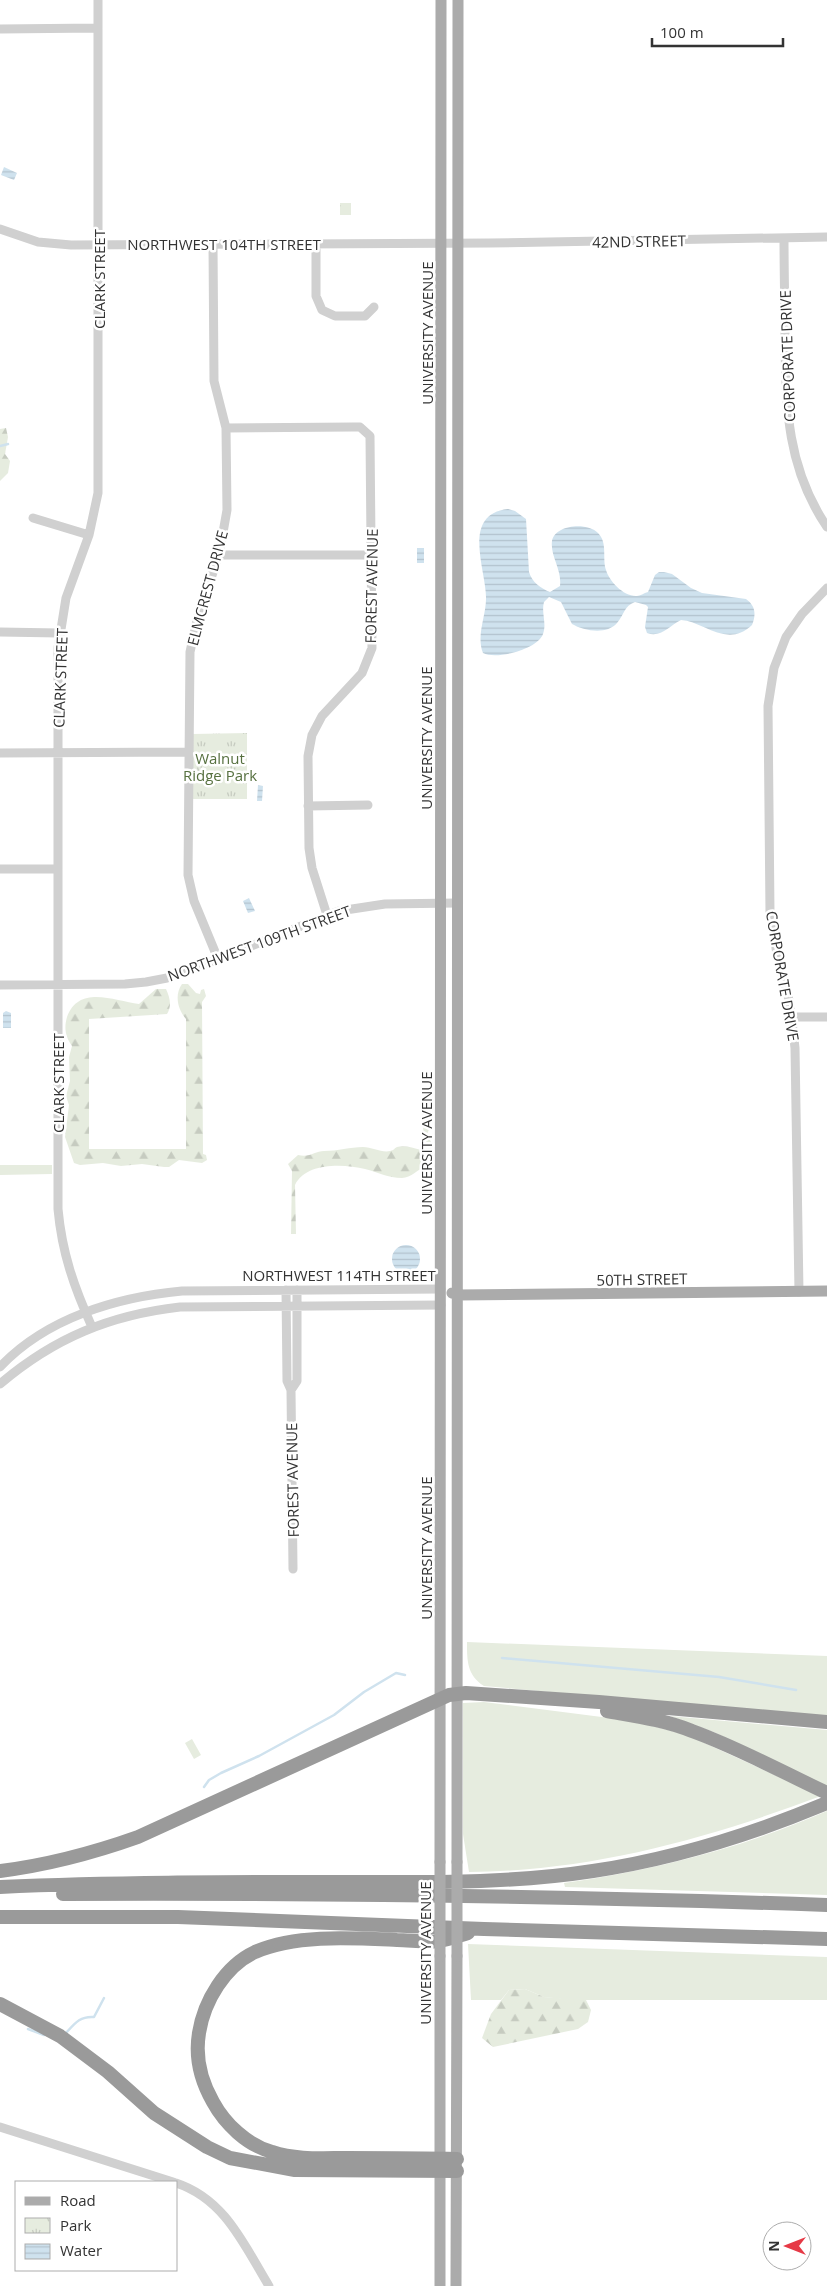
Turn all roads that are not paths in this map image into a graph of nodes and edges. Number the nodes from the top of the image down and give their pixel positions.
1 (98, 0) edge
2 (441, 0) edge
3 (458, 0) edge
4 (98, 28) junction
5 (0, 29) edge
6 (0, 229) edge
7 (827, 237) edge
8 (784, 238) junction
9 (450, 243) junction
10 (99, 244) junction
11 (213, 244) junction
12 (316, 244) junction
13 (374, 307) dead end
14 (226, 428) junction
15 (32, 518) dead end
16 (827, 527) edge
17 (89, 535) junction
18 (219, 555) junction
19 (372, 555) junction
20 (827, 588) edge
21 (0, 632) edge
22 (60, 633) junction
23 (188, 752) junction
24 (0, 753) edge
25 (58, 753) junction
26 (368, 805) dead end
27 (308, 806) junction
28 (0, 869) edge
29 (58, 869) junction
30 (441, 903) junction
31 (457, 903) junction
32 (327, 915) junction
33 (218, 959) junction
34 (58, 984) junction
35 (0, 985) edge
36 (793, 1017) junction
37 (827, 1017) edge
38 (441, 1289) junction
39 (286, 1290) junction
40 (296, 1290) junction
41 (827, 1291) edge
42 (799, 1292) junction
43 (458, 1296) junction
44 (441, 1305) junction
45 (287, 1306) junction
46 (297, 1306) junction
47 (86, 1312) junction
48 (92, 1327) junction
49 (0, 1367) edge
50 (0, 1384) edge
51 (291, 1390) junction
52 (294, 1569) dead end
53 (457, 1694) junction
54 (441, 1697) junction
55 (524, 1698) junction
56 (827, 1722) edge
57 (827, 1793) edge
58 (827, 1803) edge
59 (0, 1871) edge
60 (0, 1889) edge
61 (827, 1906) edge
62 (0, 1917) edge
63 (484, 1929) junction
64 (827, 1939) edge
65 (0, 2004) edge
66 (0, 2127) edge
67 (439, 2165) junction
68 (457, 2165) junction
69 (169, 2181) edge
70 (178, 2184) edge
71 (269, 2286) edge
72 (440, 2286) edge
73 (456, 2286) edge

1 - 4 street, CLARK STREET
2 - 9 main road, UNIVERSITY AVENUE
3 - 9 main road, UNIVERSITY AVENUE
4 - 5 street
4 - 10 street, CLARK STREET
6 - 10 street, NORTHWEST 104TH STREET
7 - 8 street, 42ND STREET
8 - 9 street, 42ND STREET
8 - 16 street, CORPORATE DRIVE
9 - 12 street, NORTHWEST 104TH STREET
9 - 30 main road, UNIVERSITY AVENUE
9 - 31 main road, UNIVERSITY AVENUE
10 - 11 street, NORTHWEST 104TH STREET
10 - 17 street, CLARK STREET
11 - 12 street, NORTHWEST 104TH STREET
11 - 14 street, ELMCREST DRIVE
12 - 13 street
14 - 18 street, ELMCREST DRIVE
14 - 19 street, FOREST AVENUE
15 - 17 street
17 - 22 street, CLARK STREET
18 - 19 street
18 - 23 street, ELMCREST DRIVE
19 - 27 street, FOREST AVENUE
20 - 36 street, CORPORATE DRIVE
21 - 22 street
22 - 25 street, CLARK STREET
23 - 25 street
23 - 33 street, ELMCREST DRIVE
24 - 25 street
25 - 29 street, CLARK STREET
26 - 27 street
27 - 32 street, FOREST AVENUE
28 - 29 street
29 - 34 street, CLARK STREET
30 - 31 street, NORTHWEST 109TH STREET
30 - 32 street, NORTHWEST 109TH STREET
30 - 38 main road, UNIVERSITY AVENUE
31 - 43 main road, UNIVERSITY AVENUE
32 - 33 street, NORTHWEST 109TH STREET
33 - 34 street, NORTHWEST 109TH STREET
34 - 35 street, NORTHWEST 109TH STREET
34 - 47 street, CLARK STREET
36 - 37 street
36 - 42 street, CORPORATE DRIVE
38 - 40 street, NORTHWEST 114TH STREET
38 - 43 main road, NORTHWEST 114TH STREET
38 - 44 main road, UNIVERSITY AVENUE
39 - 40 street, NORTHWEST 114TH STREET
39 - 45 street, FOREST AVENUE
39 - 47 street, NORTHWEST 114TH STREET
40 - 46 street, FOREST AVENUE
41 - 42 main road, 50TH STREET
42 - 43 main road, 50TH STREET
43 - 44 main road, NORTHWEST 114TH STREET
43 - 53 main road, UNIVERSITY AVENUE
44 - 46 street, NORTHWEST 114TH STREET
44 - 54 main road, UNIVERSITY AVENUE
45 - 46 street, NORTHWEST 114TH STREET
45 - 48 street, NORTHWEST 114TH STREET
45 - 51 street, FOREST AVENUE
46 - 51 street, FOREST AVENUE
47 - 48 street, CLARK STREET
47 - 49 street, NORTHWEST 114TH STREET
48 - 50 street, NORTHWEST 114TH STREET
51 - 52 street, FOREST AVENUE
53 - 54 highway
53 - 55 highway
53 - 68 main road, UNIVERSITY AVENUE, bridge
54 - 59 highway
54 - 67 main road, UNIVERSITY AVENUE, bridge
55 - 56 highway
55 - 57 highway
58 - 60 highway
60 - 61 highway
62 - 63 highway
63 - 64 highway
63 - 67 highway
65 - 67 highway
66 - 69 street
67 - 68 highway
67 - 72 main road, UNIVERSITY AVENUE
68 - 73 main road, UNIVERSITY AVENUE
70 - 71 street

